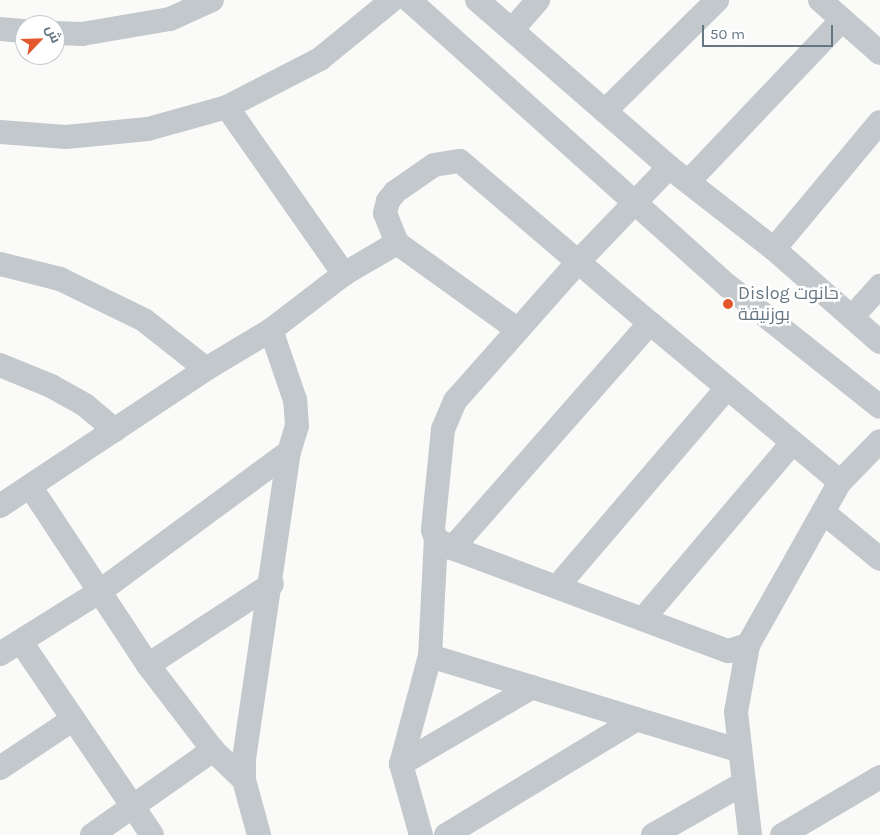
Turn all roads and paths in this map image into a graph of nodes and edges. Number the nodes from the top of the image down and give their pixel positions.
1 (212, 0) edge
2 (392, 0) edge
3 (408, 0) edge
4 (477, 0) edge
5 (538, 0) edge
6 (717, 0) edge
7 (820, 0) edge
8 (842, 20) junction
9 (0, 29) edge
10 (15, 30) edge
11 (512, 30) junction
12 (65, 33) edge
13 (880, 53) edge
14 (227, 107) junction
15 (605, 111) junction
16 (880, 122) edge
17 (0, 132) edge
18 (669, 167) junction
19 (690, 180) junction
20 (633, 203) junction
21 (397, 243) junction
22 (774, 249) junction
23 (578, 262) junction
24 (0, 264) edge
25 (344, 274) junction
26 (880, 286) edge
27 (852, 317) junction
28 (650, 323) junction
29 (271, 330) junction
30 (518, 330) junction
31 (880, 342) edge
32 (0, 365) edge
33 (206, 369) junction
34 (726, 389) junction
35 (880, 407) edge
36 (114, 430) junction
37 (880, 441) edge
38 (792, 443) junction
39 (289, 452) junction
40 (840, 482) junction
41 (30, 486) junction
42 (0, 506) edge
43 (823, 512) junction
44 (444, 543) junction
45 (880, 559) edge
46 (272, 584) junction
47 (557, 587) junction
48 (99, 592) junction
49 (643, 619) junction
50 (21, 642) junction
51 (748, 645) junction
52 (0, 654) edge
53 (430, 656) junction
54 (148, 665) junction
55 (532, 687) junction
56 (637, 719) junction
57 (72, 720) junction
58 (213, 750) junction
59 (740, 751) junction
60 (401, 764) junction
61 (0, 768) edge
62 (880, 777) edge
63 (244, 780) junction
64 (744, 783) junction
65 (132, 808) junction
66 (92, 835) edge
67 (152, 835) edge
68 (259, 835) edge
69 (421, 835) edge
70 (446, 835) edge
71 (653, 835) edge
72 (750, 835) edge
73 (782, 835) edge

1 - 12 street
2 - 14 street
3 - 20 street
4 - 11 street
5 - 11 street
6 - 15 street
7 - 8 street
8 - 13 street
8 - 19 street
9 - 10 street
11 - 15 street
14 - 17 street
14 - 25 street
15 - 18 street
16 - 22 street
18 - 19 street
18 - 20 street
19 - 22 street
20 - 23 street
20 - 35 street
21 - 23 street
21 - 25 street
21 - 30 street
22 - 27 street
23 - 28 street
23 - 30 street
24 - 33 street
25 - 29 street
26 - 27 street
27 - 31 street
28 - 34 street
28 - 44 street
29 - 33 street
29 - 39 street
30 - 44 street
32 - 36 street
33 - 36 street
34 - 38 street
34 - 47 street
36 - 41 street
37 - 40 street
38 - 40 street
38 - 49 street
39 - 46 street
39 - 48 street
40 - 43 street
41 - 42 street
41 - 48 street
43 - 45 street
43 - 51 street
44 - 47 street
44 - 53 street
46 - 54 street
46 - 63 street
47 - 49 street
48 - 50 street
48 - 54 street
49 - 51 street
50 - 52 street
50 - 57 street
51 - 59 street
53 - 55 street
53 - 60 street
54 - 58 street
55 - 56 street
55 - 60 street
56 - 59 street
56 - 70 street
57 - 61 street
57 - 65 street
58 - 63 street
58 - 65 street
59 - 64 street
60 - 69 street
62 - 73 street
63 - 68 street
64 - 71 street
64 - 72 street
65 - 66 street
65 - 67 street

